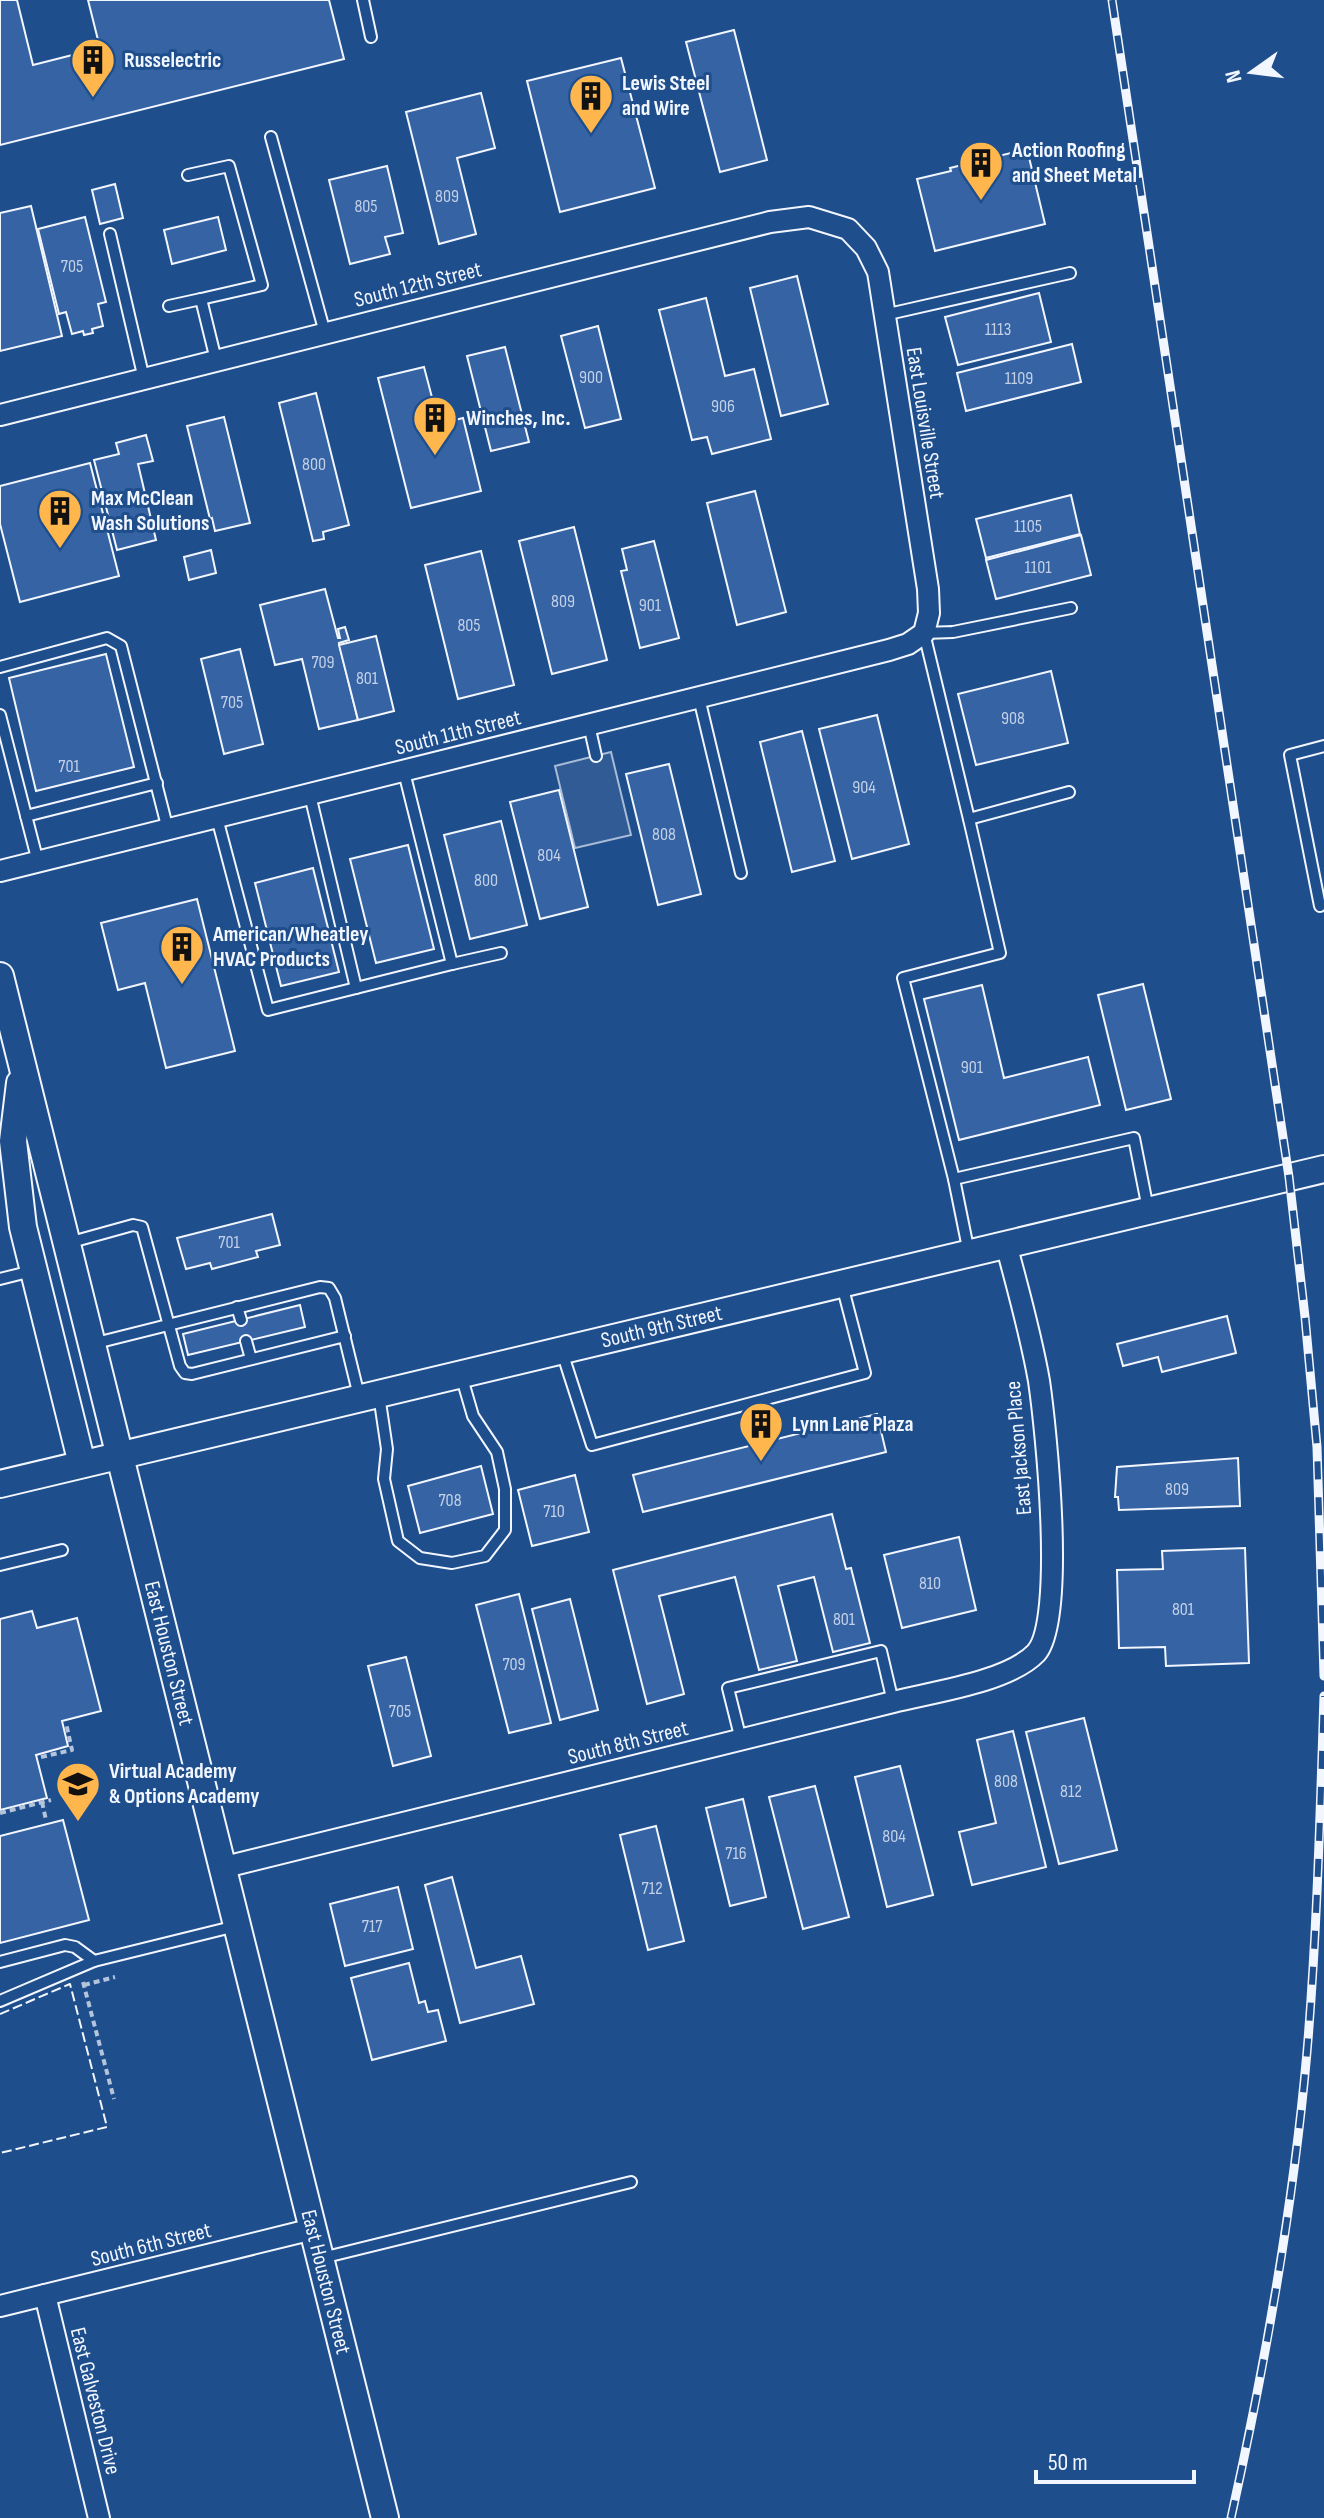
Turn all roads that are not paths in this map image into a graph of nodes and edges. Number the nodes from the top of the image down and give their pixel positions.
1 (363, 0) edge
2 (371, 37) dead end
3 (271, 137) dead end
4 (188, 175) dead end
5 (848, 229) joint
6 (110, 234) dead end
7 (1070, 273) dead end
8 (201, 299) junction
9 (169, 306) dead end
10 (884, 315) junction
11 (325, 333) junction
12 (216, 360) junction
13 (144, 379) junction
14 (0, 415) edge
15 (1071, 608) dead end
16 (924, 633) junction
17 (0, 667) edge
18 (699, 698) junction
19 (0, 715) edge
20 (589, 725) junction
21 (1324, 746) edge
22 (596, 756) dead end
23 (404, 772) junction
24 (157, 783) junction
25 (1069, 792) dead end
26 (310, 795) junction
27 (26, 816) junction
28 (217, 818) junction
29 (969, 819) junction
30 (168, 830) junction
31 (38, 862) junction
32 (0, 871) edge
33 (741, 873) dead end
34 (1320, 906) dead end
35 (501, 953) dead end
36 (452, 964) junction
37 (0, 976) edge
38 (356, 988) junction
39 (7, 1039) edge
40 (22, 1067) junction
41 (1324, 1169) edge
42 (954, 1179) junction
43 (1149, 1211) junction
44 (66, 1244) junction
45 (1006, 1244) junction
46 (969, 1253) junction
47 (34, 1270) junction
48 (0, 1279) edge
49 (841, 1283) junction
50 (237, 1307) junction
51 (241, 1320) dead end
52 (170, 1324) junction
53 (345, 1336) junction
54 (246, 1341) dead end
55 (91, 1344) junction
56 (561, 1350) junction
57 (251, 1359) junction
58 (460, 1374) junction
59 (369, 1396) junction
60 (119, 1455) junction
61 (82, 1464) junction
62 (0, 1484) edge
63 (62, 1550) dead end
64 (0, 1565) edge
65 (1039, 1650) joint
66 (893, 1702) junction
67 (741, 1740) junction
68 (221, 1868) junction
69 (236, 1926) junction
70 (94, 1961) junction
71 (0, 1962) edge
72 (0, 2001) edge
73 (631, 2182) dead end
74 (313, 2229) junction
75 (320, 2258) junction
76 (45, 2295) junction
77 (0, 2306) edge
78 (99, 2518) edge
79 (385, 2518) edge

1 - 2 lane
3 - 11 lane
4 - 8 lane
5 - 10 street, East Louisville Street
5 - 11 street, South 12th Street
6 - 13 lane
7 - 10 lane
8 - 9 lane
8 - 12 lane
10 - 16 street, East Louisville Street
11 - 12 street, South 12th Street
12 - 13 street, South 12th Street
13 - 14 street, South 12th Street
15 - 16 lane
16 - 18 street, South 11th Street
16 - 29 lane
17 - 24 lane
18 - 20 street, South 11th Street
18 - 33 lane
19 - 27 lane
20 - 22 lane
20 - 23 street, South 11th Street
21 - 34 lane
23 - 26 street, South 11th Street
23 - 36 lane
24 - 27 lane
24 - 30 lane
25 - 29 lane
26 - 28 street, South 11th Street
26 - 38 lane
27 - 31 lane
28 - 30 street, South 11th Street
28 - 38 lane
29 - 42 lane
30 - 31 street, South 11th Street
31 - 32 street, South 11th Street
35 - 36 lane
36 - 38 lane
37 - 39 street, East Houston Street
39 - 40 street, East Houston Street
40 - 44 street, East Houston Street
40 - 47 street
41 - 43 street, South 9th Street
42 - 43 lane
42 - 46 lane
43 - 45 street, South 9th Street
44 - 52 lane
44 - 55 street, East Houston Street
45 - 46 street, South 9th Street
45 - 65 street, East Jackson Place
46 - 49 street, South 9th Street
47 - 48 lane
47 - 61 street
49 - 56 street, South 9th Street
49 - 56 lane
50 - 51 lane
50 - 52 lane
50 - 53 lane
52 - 55 lane
52 - 57 lane
53 - 57 lane
53 - 59 lane
54 - 57 lane
55 - 60 street, East Houston Street
56 - 58 street, South 9th Street
58 - 59 street, South 9th Street
58 - 59 lane
59 - 60 street, South 9th Street
60 - 61 street, South 9th Street
60 - 68 street, East Houston Street
61 - 62 street, South 9th Street
63 - 64 lane
65 - 66 street, South 8th Street
66 - 67 street, South 8th Street
66 - 67 lane
67 - 68 street, South 8th Street
68 - 69 street, East Houston Street
69 - 70 lane
69 - 74 street, East Houston Street
70 - 71 lane
70 - 72 lane
73 - 75 lane
74 - 75 street, East Houston Street
74 - 76 street, South 6th Street
75 - 79 street, East Houston Street
76 - 77 street, South 6th Street
76 - 78 street, East Galveston Drive

